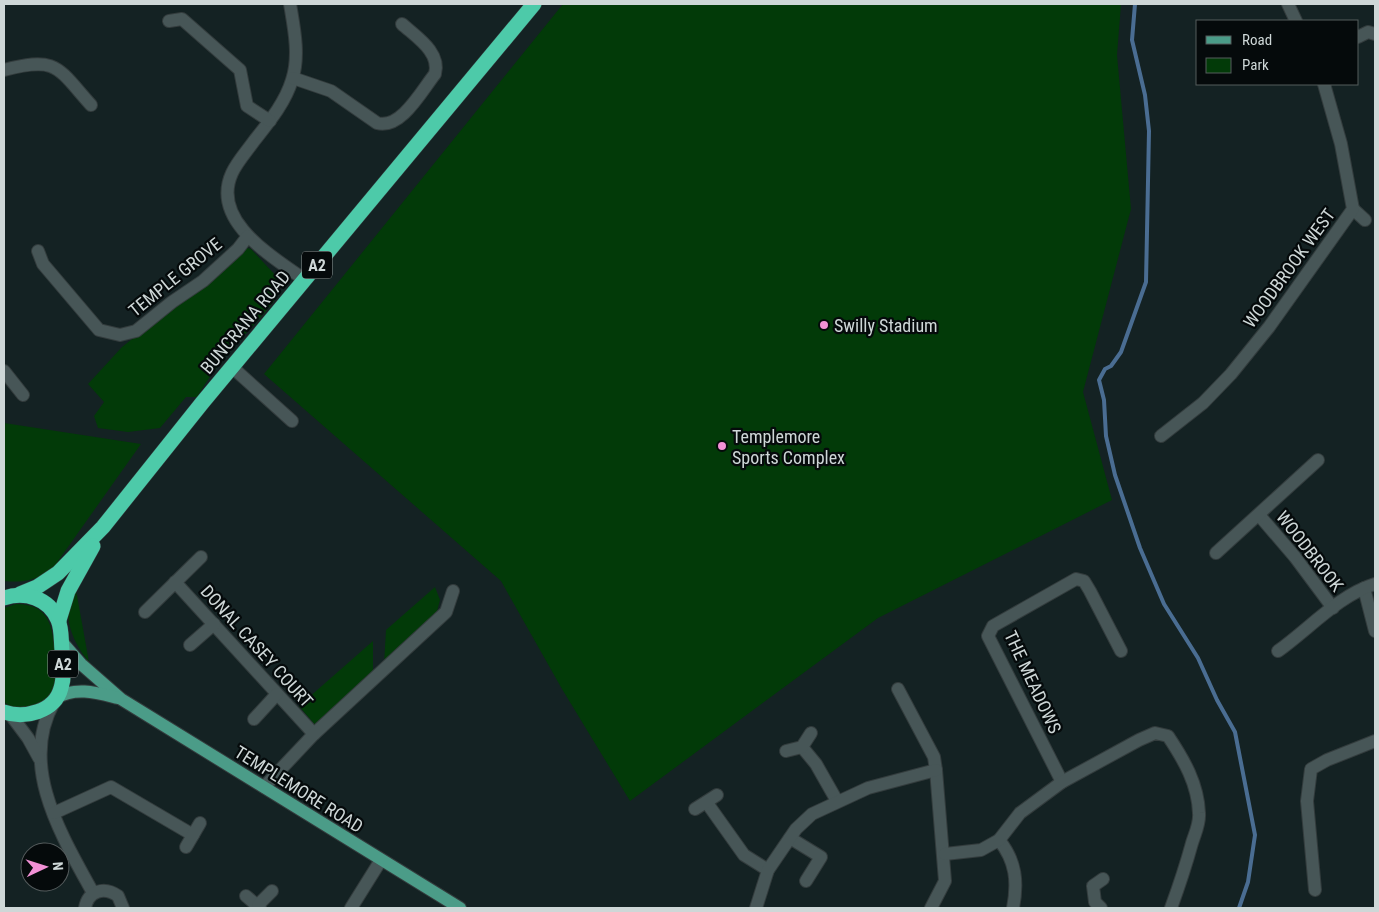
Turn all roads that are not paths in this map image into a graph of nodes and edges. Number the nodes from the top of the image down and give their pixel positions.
1 (290, 4) edge
2 (534, 4) edge
3 (1288, 4) edge
4 (1296, 20) edge
5 (169, 22) dead end
6 (402, 24) dead end
7 (1375, 34) edge
8 (1359, 36) edge
9 (4, 70) edge
10 (293, 78) junction
11 (1324, 85) edge
12 (91, 105) dead end
13 (270, 122) junction
14 (1353, 209) junction
15 (1365, 220) dead end
16 (248, 236) junction
17 (38, 251) dead end
18 (305, 280) junction
19 (232, 367) junction
20 (4, 371) edge
21 (23, 395) dead end
22 (292, 421) dead end
23 (1161, 436) dead end
24 (1318, 460) dead end
25 (1259, 515) junction
26 (103, 527) junction
27 (1216, 553) dead end
28 (201, 557) dead end
29 (175, 582) junction
30 (1370, 586) edge
31 (453, 591) dead end
32 (11, 594) edge
33 (1333, 608) junction
34 (145, 612) dead end
35 (59, 620) junction
36 (214, 624) junction
37 (1375, 631) edge
38 (61, 641) junction
39 (190, 645) dead end
40 (1121, 651) dead end
41 (1278, 651) dead end
42 (898, 689) dead end
43 (277, 694) junction
44 (121, 699) junction
45 (55, 700) junction
46 (7, 713) edge
47 (254, 719) dead end
48 (811, 733) dead end
49 (314, 734) junction
50 (1375, 741) edge
51 (802, 747) junction
52 (786, 751) dead end
53 (39, 758) junction
54 (936, 770) junction
55 (1062, 782) junction
56 (264, 787) junction
57 (837, 801) junction
58 (706, 802) dead end
59 (54, 813) junction
60 (200, 823) dead end
61 (193, 835) junction
62 (790, 838) junction
63 (999, 840) junction
64 (186, 847) dead end
65 (945, 854) junction
66 (381, 860) junction
67 (768, 870) junction
68 (1103, 879) dead end
69 (806, 881) dead end
70 (1315, 890) dead end
71 (272, 891) dead end
72 (93, 893) junction
73 (246, 896) dead end
74 (259, 906) edge
75 (84, 908) edge
76 (123, 908) edge
77 (351, 908) edge
78 (460, 908) edge
79 (756, 908) edge
80 (931, 908) edge
81 (1013, 908) edge
82 (1102, 908) edge
83 (1171, 908) edge

1 - 10 street, TEMPLE GROVE
2 - 18 highway, BUNCRANA ROAD / A2
3 - 4 street
5 - 13 street
6 - 10 street
7 - 8 street
9 - 12 street
10 - 13 street, TEMPLE GROVE
11 - 14 street, WOODBROOK WEST
13 - 16 street, TEMPLE GROVE
14 - 15 street
14 - 23 street, WOODBROOK WEST
16 - 17 street, TEMPLE GROVE
16 - 18 street, TEMPLE GROVE
18 - 19 highway, BUNCRANA ROAD / A2
19 - 22 street
19 - 26 highway, BUNCRANA ROAD / A2
20 - 21 street
24 - 25 street, WOODBROOK
25 - 27 street, WOODBROOK
25 - 33 street, WOODBROOK
26 - 32 highway, BUNCRANA ROAD / A2
26 - 35 highway, BUNCRANA ROAD / A2
28 - 29 street
29 - 34 street
29 - 36 street, DONAL CASEY COURT
30 - 33 street, WOODBROOK
30 - 37 street, WOODBROOK
31 - 49 street
32 - 35 highway, A2
33 - 41 street, WOODBROOK
35 - 38 highway, A2
36 - 39 street
36 - 43 street, DONAL CASEY COURT
38 - 44 main road, TEMPLEMORE ROAD
38 - 45 highway, A2
40 - 55 street, THE MEADOWS
42 - 54 street
43 - 47 street
43 - 49 street, DONAL CASEY COURT
44 - 45 main road, TEMPLEMORE ROAD
44 - 56 main road, TEMPLEMORE ROAD
45 - 46 highway, A2
45 - 53 street
46 - 53 street
48 - 51 street
49 - 56 street
50 - 70 street
51 - 52 street
51 - 57 street
53 - 59 street
54 - 57 street
54 - 65 street
55 - 63 street
55 - 83 street
56 - 66 main road, TEMPLEMORE ROAD
57 - 62 street
58 - 67 street
59 - 61 street
59 - 72 street
60 - 61 street
61 - 64 street
62 - 67 street
62 - 69 street
63 - 65 street
63 - 81 street
65 - 80 street
66 - 77 street
66 - 78 main road, TEMPLEMORE ROAD
67 - 79 street
68 - 82 street
71 - 74 street
72 - 75 street
72 - 76 street
73 - 74 street

